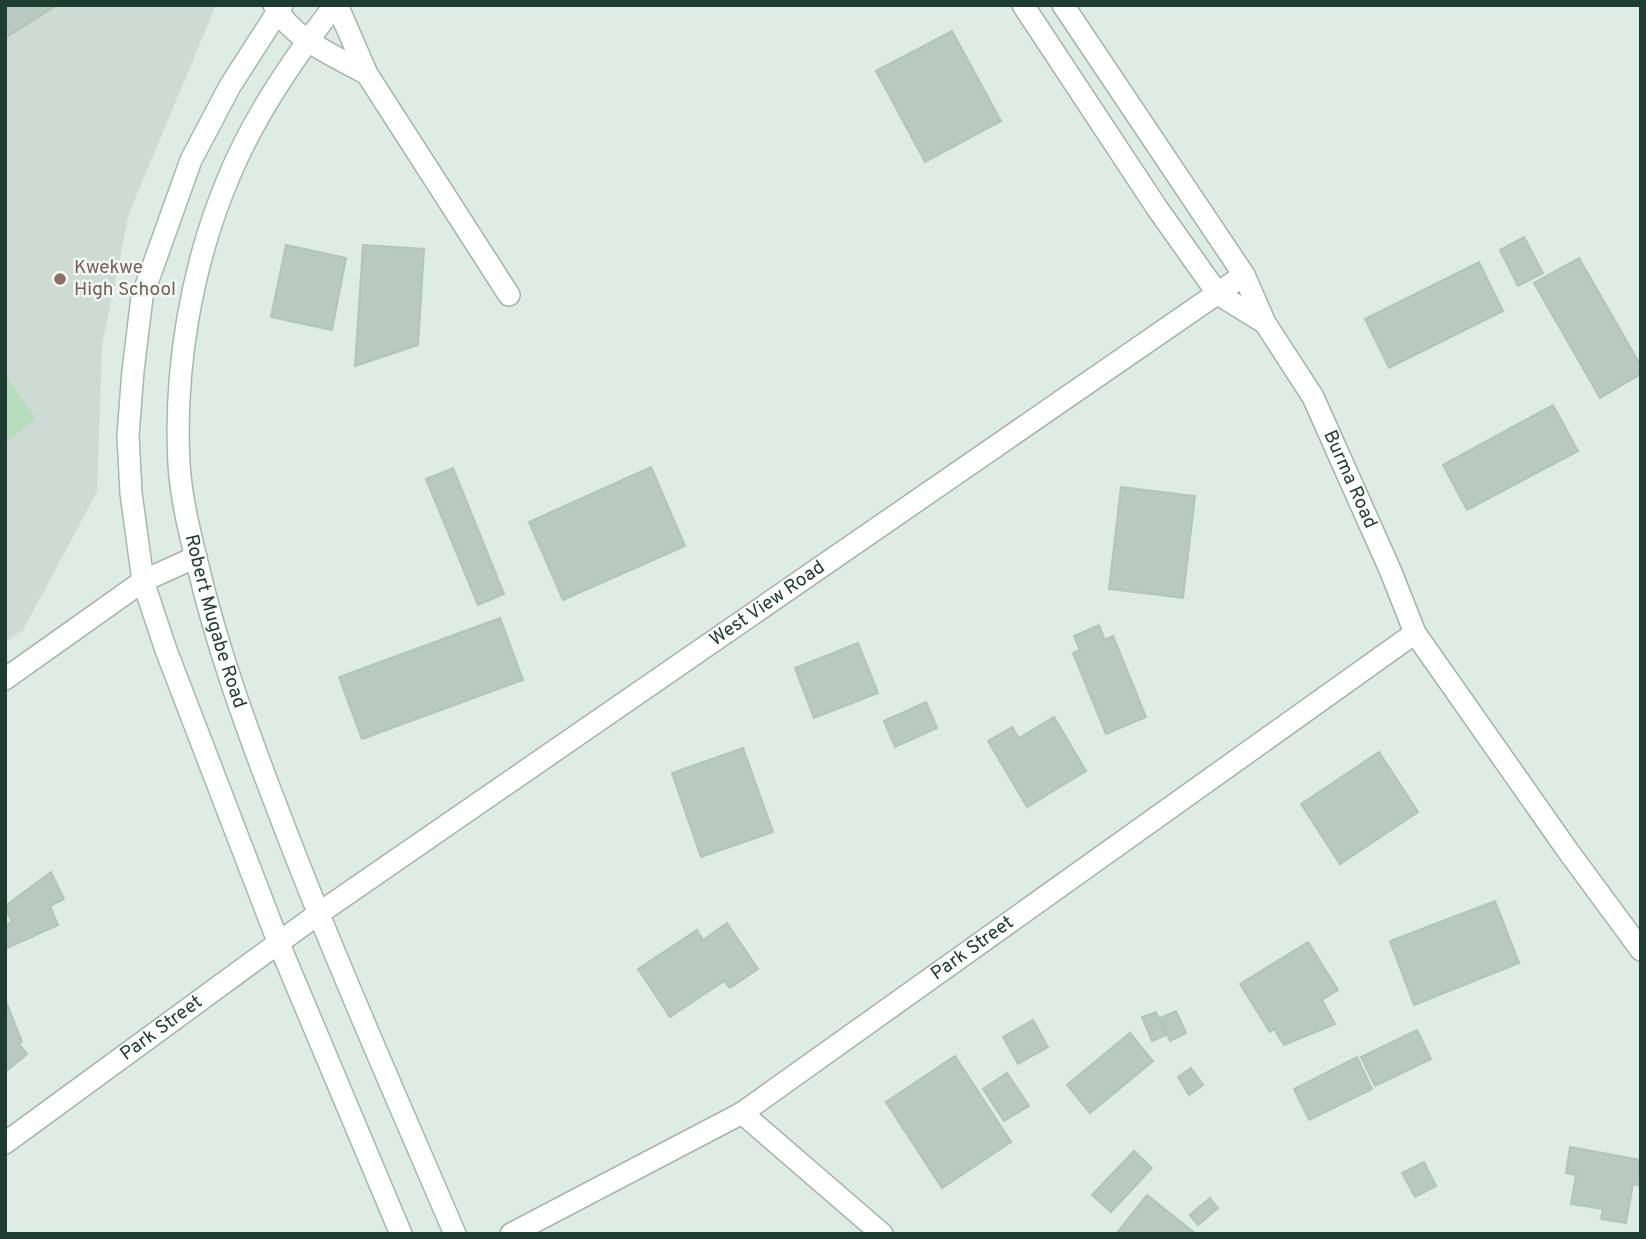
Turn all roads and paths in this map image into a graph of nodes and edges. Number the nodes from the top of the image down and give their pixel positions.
1 (336, 5) edge
2 (1023, 5) edge
3 (1063, 5) edge
4 (278, 7) edge
5 (307, 41) junction
6 (367, 74) junction
7 (1244, 275) junction
8 (1218, 294) junction
9 (509, 295) dead end
10 (1265, 323) junction
11 (196, 557) junction
12 (144, 581) junction
13 (1415, 633) junction
14 (5, 679) edge
15 (318, 914) junction
16 (279, 944) junction
17 (1641, 950) edge
18 (742, 1113) junction
19 (5, 1143) edge
20 (401, 1234) edge
21 (455, 1234) edge
22 (511, 1234) edge
23 (882, 1234) edge

1 - 5 street, Robert Mugabe Road
1 - 6 street
2 - 8 street
3 - 7 street, Burma Road
4 - 5 street
4 - 12 street
5 - 6 street
5 - 11 street, Robert Mugabe Road
6 - 9 street
7 - 8 street, West View Road
7 - 10 street, Burma Road
8 - 10 street
8 - 15 street, West View Road
10 - 13 street, Burma Road
11 - 12 street
11 - 15 street, Robert Mugabe Road
12 - 14 street
12 - 16 street
13 - 17 street, Burma Road
13 - 18 street, Park Street
15 - 16 street, Park Street
15 - 21 street, Robert Mugabe Road
16 - 19 street, Park Street
16 - 20 street
18 - 22 street, Park Street
18 - 23 street

